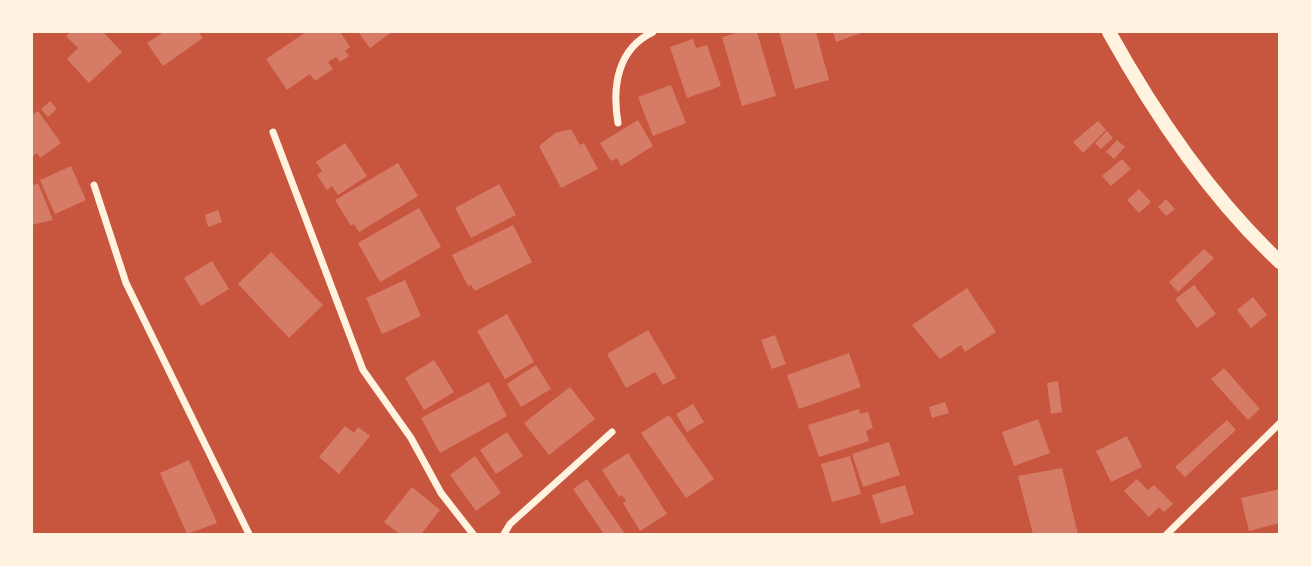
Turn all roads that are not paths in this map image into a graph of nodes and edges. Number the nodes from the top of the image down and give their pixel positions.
1 (653, 32) edge
2 (1109, 32) edge
3 (618, 123) dead end
4 (273, 132) dead end
5 (94, 186) dead end
6 (1279, 262) edge
7 (1279, 422) edge
8 (612, 432) dead end
9 (249, 534) edge
10 (473, 534) edge
11 (504, 534) edge
12 (1167, 534) edge

1 - 3 street
2 - 6 main road
4 - 10 street
5 - 9 street
7 - 12 street
8 - 11 street

